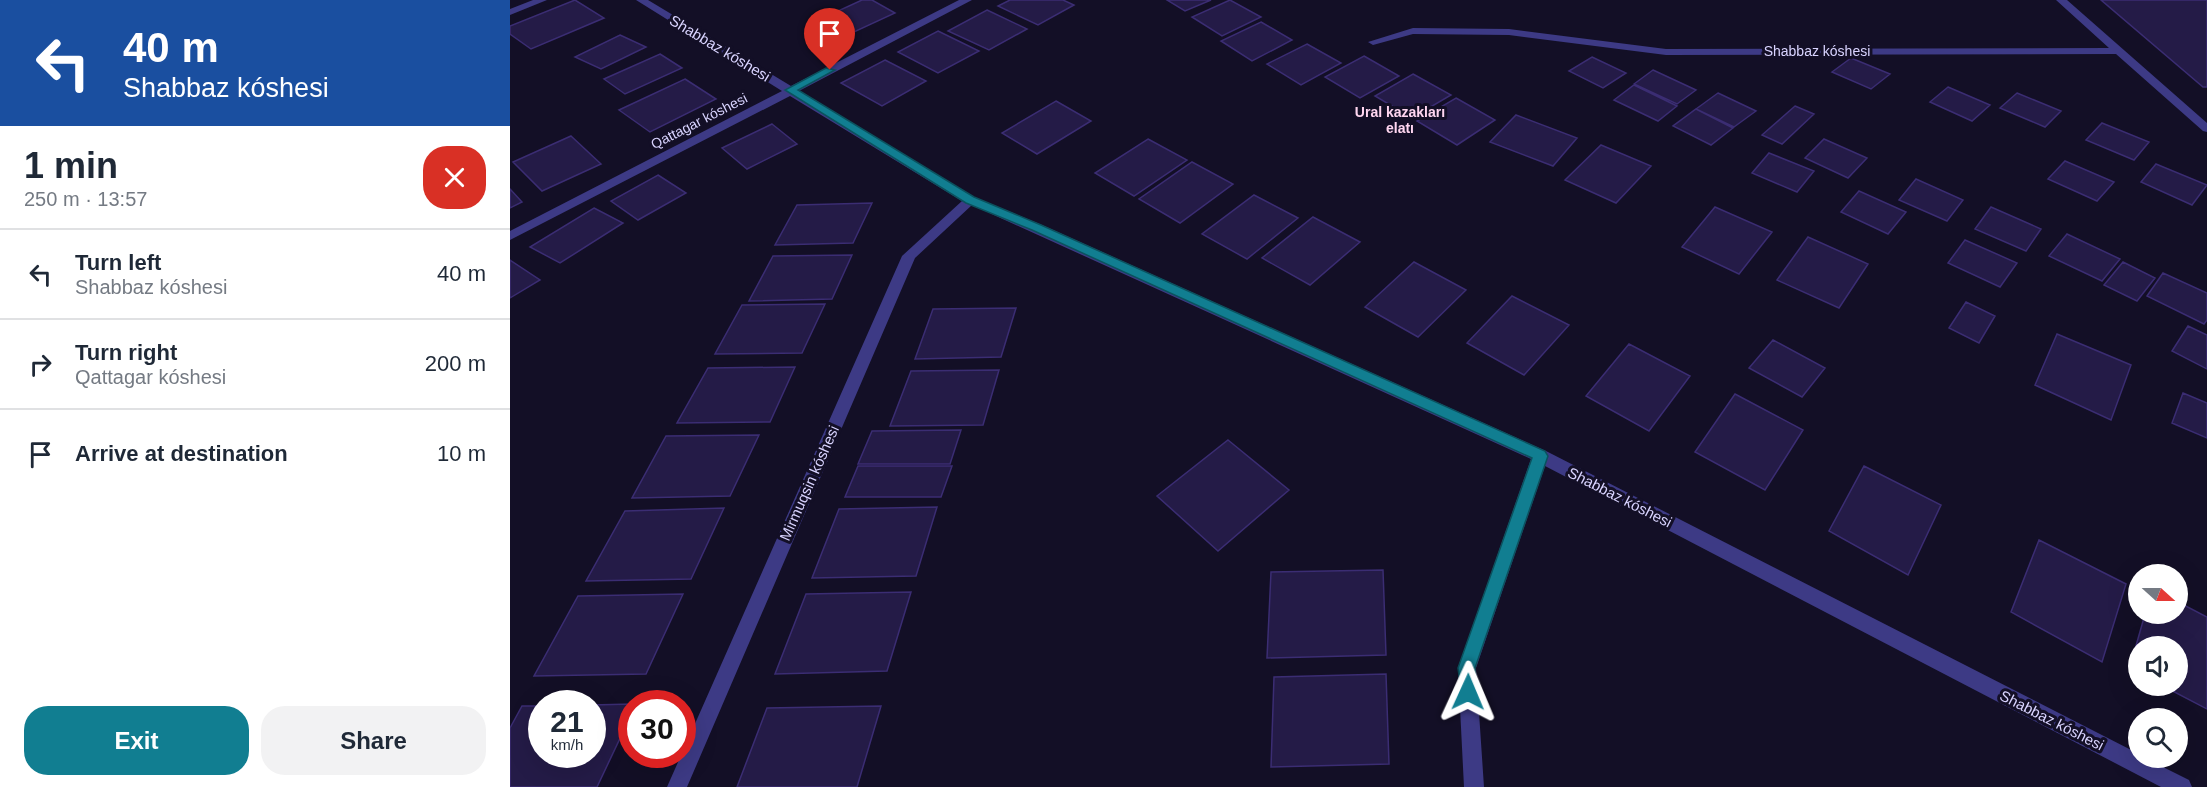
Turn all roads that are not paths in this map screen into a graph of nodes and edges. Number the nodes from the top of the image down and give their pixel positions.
1 (542, 0) edge
2 (641, 0) edge
3 (967, 0) edge
4 (2061, 0) edge
5 (510, 12) edge
6 (1373, 42) dead end
7 (2119, 51) junction
8 (790, 90) junction
9 (2207, 129) edge
10 (970, 200) junction
11 (510, 236) edge
12 (1540, 456) junction
13 (677, 787) edge
14 (1474, 787) edge
15 (2182, 787) edge

1 - 5 street
2 - 8 street, Shabbaz kóshesi
3 - 8 street, Qattagar kóshesi
4 - 7 street
6 - 7 street, Shabbaz kóshesi
7 - 9 street
8 - 10 street, Shabbaz kóshesi
8 - 11 street, Qattagar kóshesi
10 - 12 street, Shabbaz kóshesi
10 - 13 street, Mirmuqsin kóshesi
12 - 14 street
12 - 15 street, Shabbaz kóshesi

